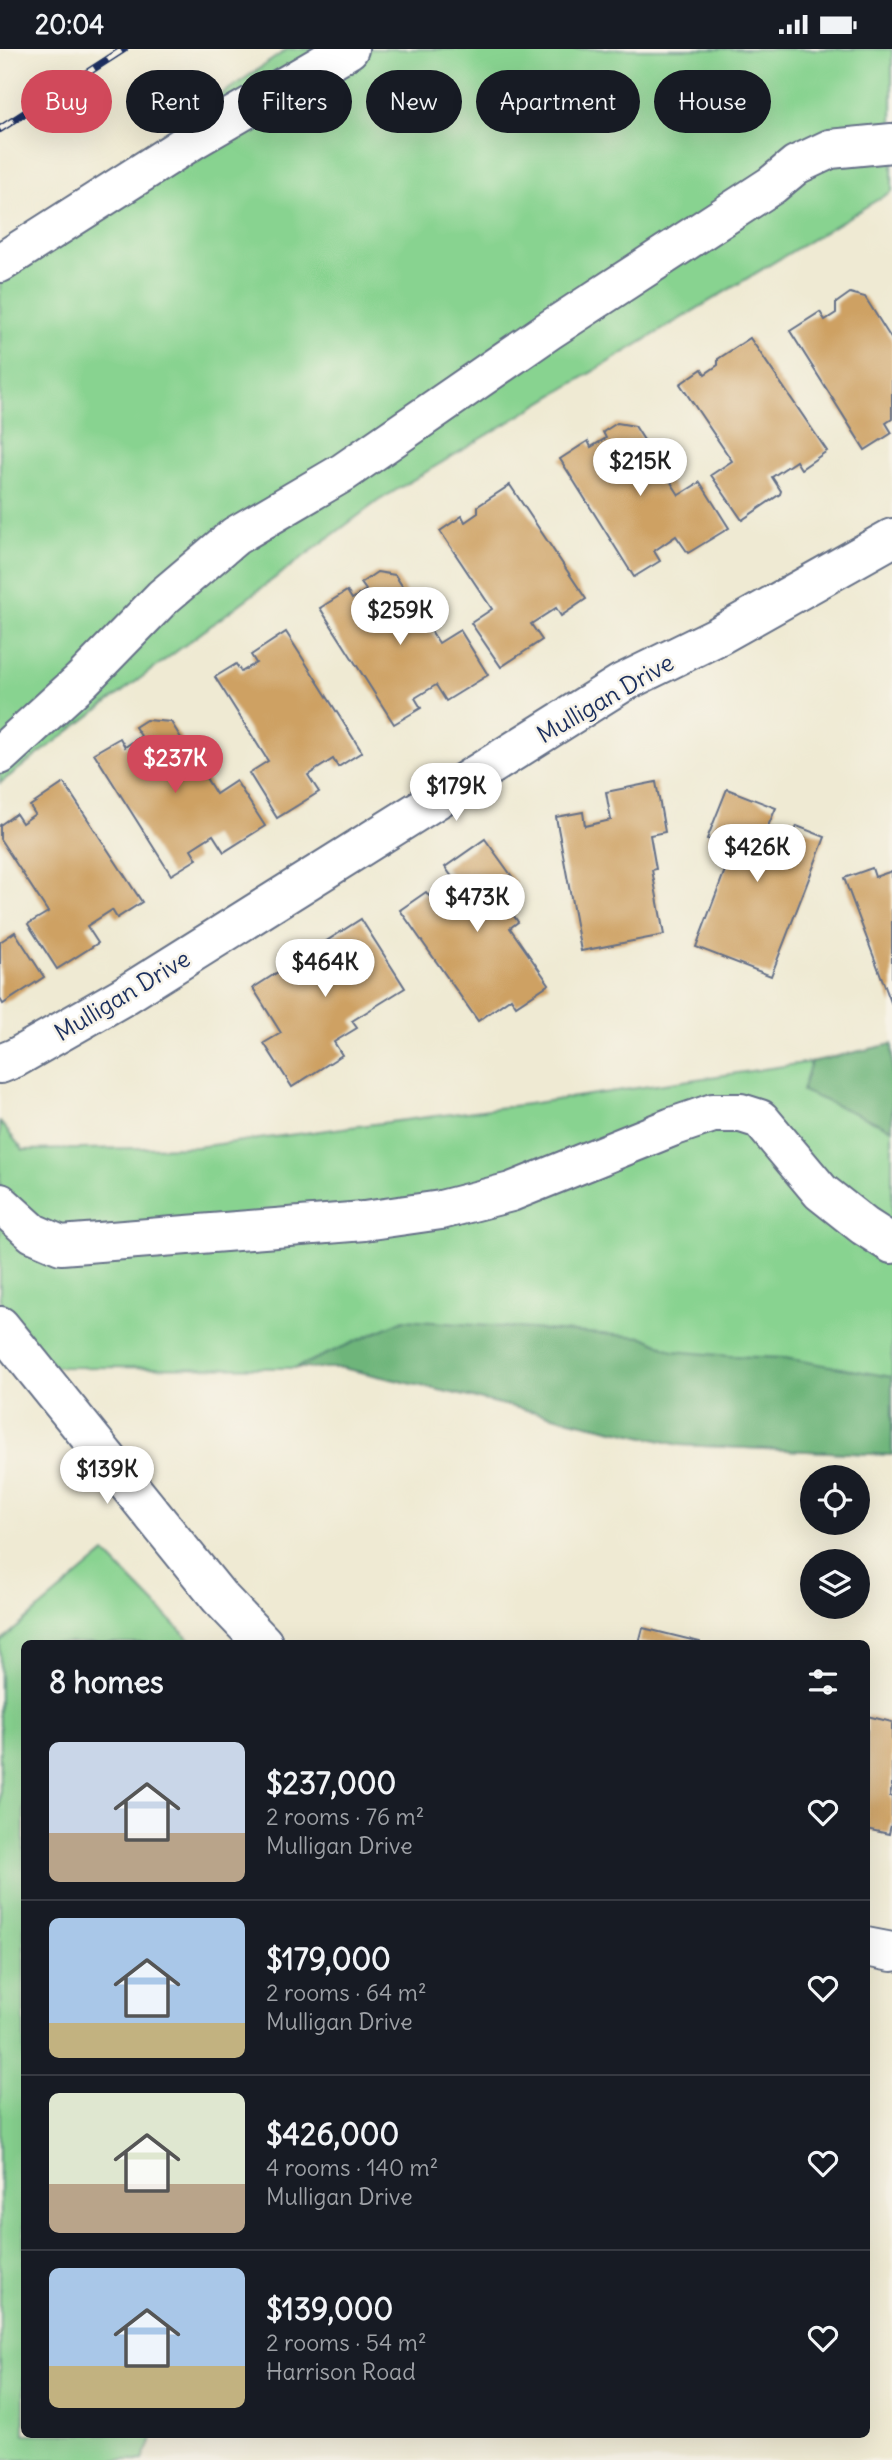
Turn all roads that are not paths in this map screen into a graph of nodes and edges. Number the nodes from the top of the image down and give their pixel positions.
1 (349, 49) edge
2 (892, 143) edge
3 (0, 263) edge
4 (892, 538) edge
5 (0, 755) edge
6 (0, 1064) edge
7 (0, 1203) edge
8 (892, 1244) edge
9 (0, 1326) edge
10 (260, 1640) edge
11 (870, 1948) edge
12 (892, 1952) edge

1 - 3 street
2 - 5 street
4 - 6 street, Mulligan Drive
7 - 8 street
9 - 10 street
11 - 12 street

